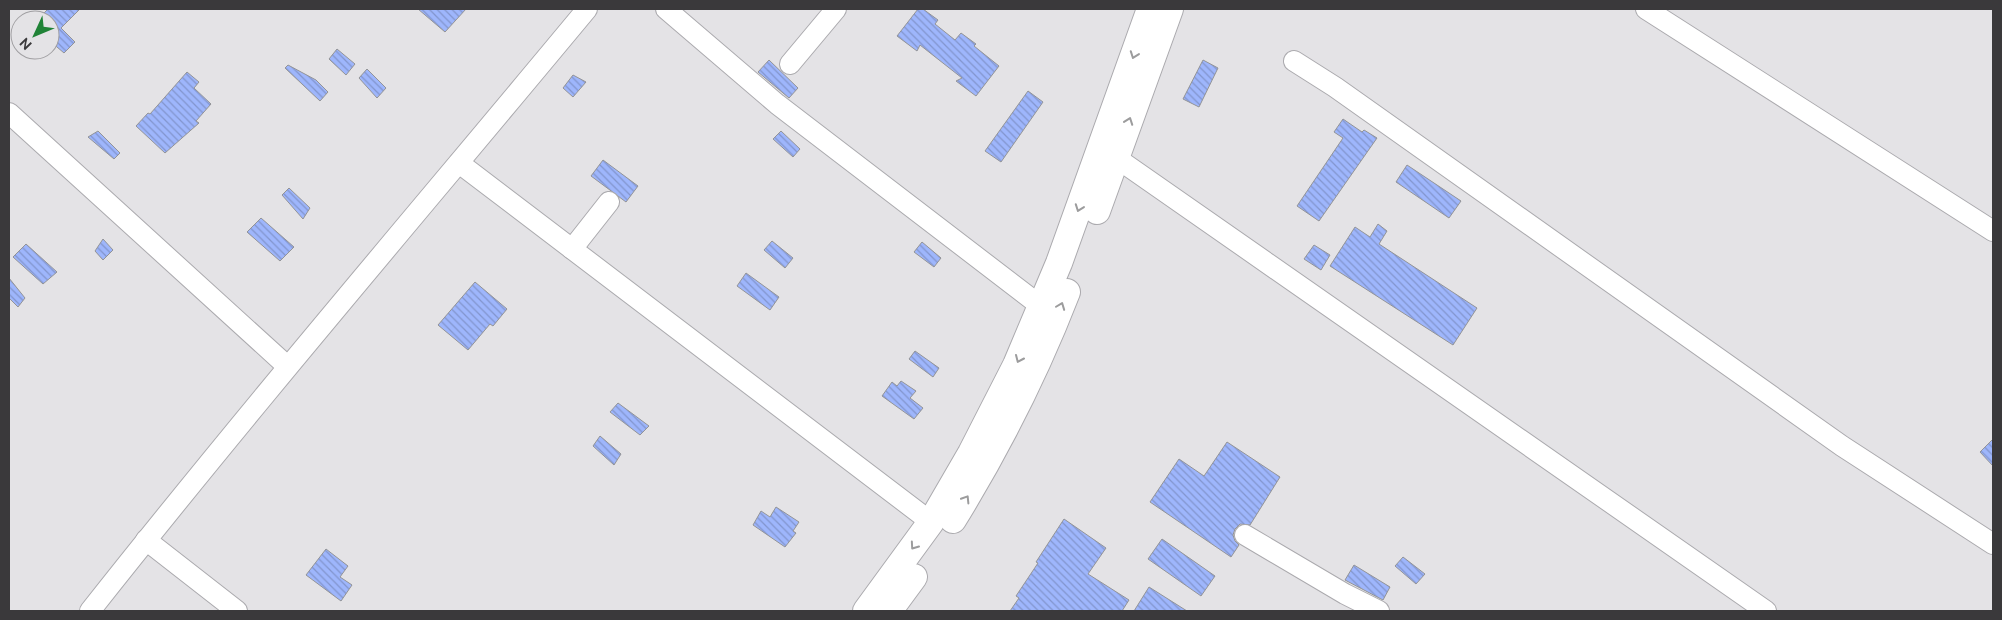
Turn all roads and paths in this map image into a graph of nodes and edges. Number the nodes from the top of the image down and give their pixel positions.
1 (587, 9) edge
2 (666, 9) edge
3 (836, 9) edge
4 (1155, 9) edge
5 (1646, 9) edge
6 (1294, 61) dead end
7 (790, 64) dead end
8 (9, 113) edge
9 (1108, 152) junction
10 (459, 163) junction
11 (609, 202) dead end
12 (1993, 231) edge
13 (572, 249) junction
14 (1042, 306) junction
15 (287, 366) junction
16 (931, 522) junction
17 (1245, 535) dead end
18 (146, 540) junction
19 (1993, 544) edge
20 (90, 611) edge
21 (237, 611) edge
22 (866, 611) edge
23 (890, 611) edge
24 (1379, 611) edge
25 (1766, 611) edge

1 - 10 street
2 - 14 street
3 - 7 street
4 - 9 main road
5 - 12 street
6 - 19 street
8 - 15 street
9 -> 14 main road
23 -> 9 main road
9 - 25 street
10 - 13 street
10 - 15 street
11 - 13 street
13 - 16 street
14 -> 16 main road
15 - 18 street
16 -> 22 main road
17 - 24 street
18 - 20 street
18 - 21 street

